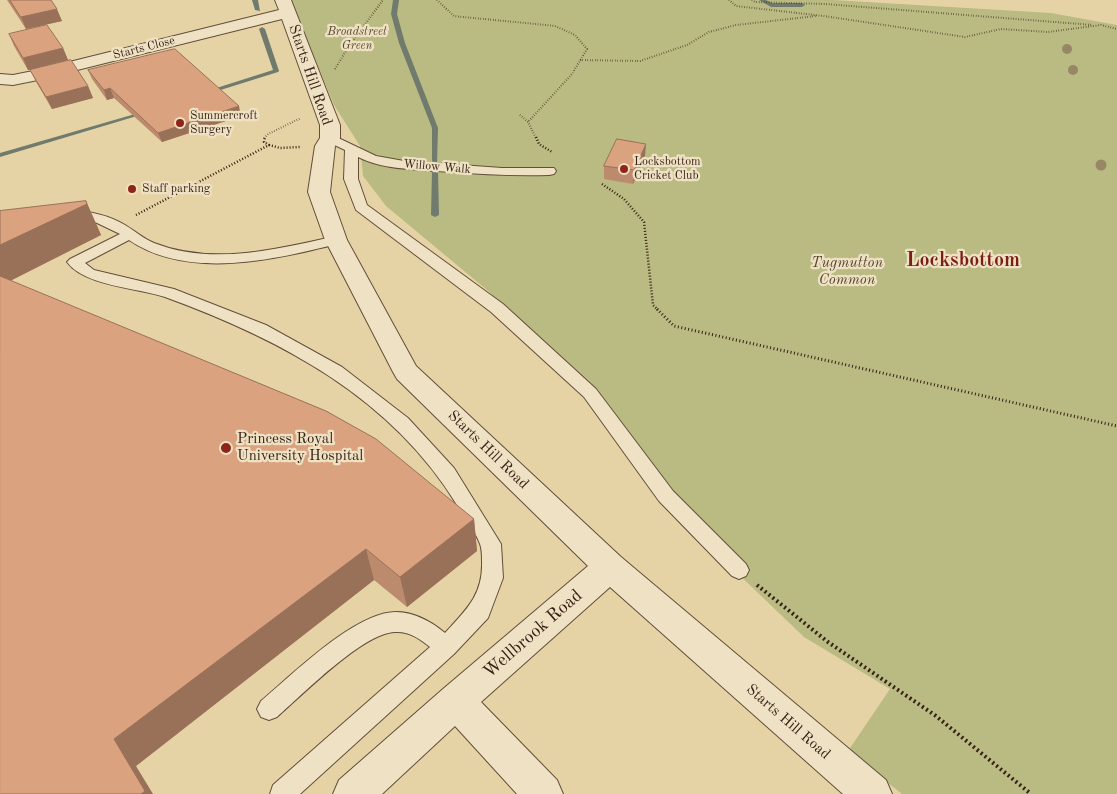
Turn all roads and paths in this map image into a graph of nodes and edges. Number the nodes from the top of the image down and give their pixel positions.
1 (383, 0) edge
2 (437, 0) edge
3 (729, 0) edge
4 (752, 0) edge
5 (286, 6) edge
6 (824, 16) junction
7 (1101, 26) junction
8 (1117, 28) edge
9 (580, 60) junction
10 (0, 80) edge
11 (320, 96) junction
12 (520, 115) dead end
13 (303, 116) dead end
14 (528, 122) junction
15 (330, 138) junction
16 (269, 145) junction
17 (308, 146) dead end
18 (351, 150) junction
19 (557, 155) dead end
20 (549, 171) dead end
21 (602, 184) dead end
22 (57, 213) edge
23 (123, 230) junction
24 (336, 240) junction
25 (1117, 426) edge
26 (610, 567) junction
27 (738, 570) joint
28 (446, 647) junction
29 (456, 700) junction
30 (268, 709) dead end
31 (282, 794) edge
32 (353, 794) edge
33 (543, 794) edge
34 (872, 794) edge
35 (1031, 794) edge

1 - 11 path
2 - 9 path
3 - 6 path
4 - 7 path
5 - 10 street, Starts Close
5 - 11 street, Starts Hill Road
6 - 7 path
6 - 9 path
7 - 8 path
9 - 14 path
11 - 15 street, Starts Hill Road
12 - 14 path
13 - 16 path
14 - 19 path
15 - 18 lane, Willow Walk
15 - 24 street, Starts Hill Road
16 - 17 path
16 - 23 path
18 - 20 lane, Willow Walk
18 - 27 lane
21 - 25 path
22 - 23 lane
23 - 24 lane
23 - 28 lane
24 - 26 street, Starts Hill Road
26 - 29 street, Wellbrook Road
26 - 34 street, Starts Hill Road
27 - 35 path
28 - 30 lane
28 - 31 lane
29 - 32 street, Wellbrook Road
29 - 33 street

